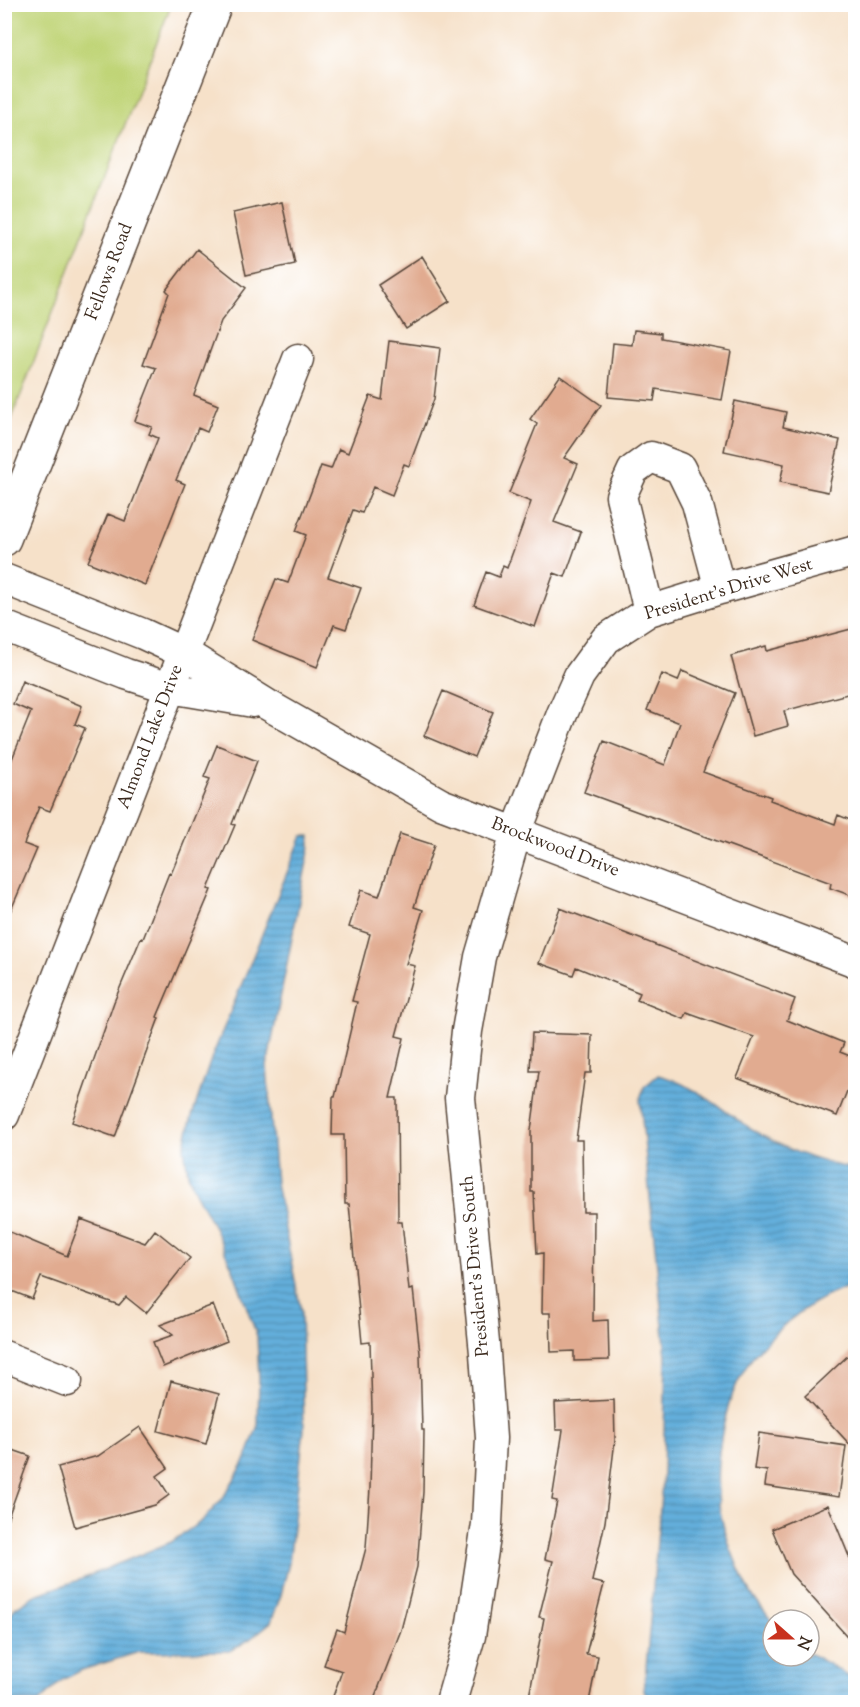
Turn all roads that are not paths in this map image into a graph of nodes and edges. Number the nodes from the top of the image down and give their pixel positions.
1 (215, 4) edge
2 (298, 359) dead end
3 (4, 539) edge
4 (855, 551) edge
5 (4, 579) edge
6 (720, 589) junction
7 (649, 611) junction
8 (4, 626) edge
9 (184, 653) junction
10 (170, 688) junction
11 (268, 705) junction
12 (516, 833) junction
13 (855, 962) edge
14 (4, 1115) edge
15 (4, 1356) edge
16 (67, 1381) dead end
17 (451, 1702) edge

1 - 3 street, Fellows Road
2 - 9 street, Almond Lake Drive
4 - 6 street, President's Drive West
5 - 9 street, Brockwood Drive
6 - 7 street, President's Drive West
6 - 7 street
7 - 12 street, President's Drive West
8 - 10 street, Brockwood Drive
9 - 10 street, Almond Lake Drive
9 - 11 street, Brockwood Drive
10 - 11 street, Brockwood Drive
10 - 14 street, Almond Lake Drive
11 - 12 street, Brockwood Drive
12 - 13 street, Brockwood Drive
12 - 17 street, President's Drive South
15 - 16 street

